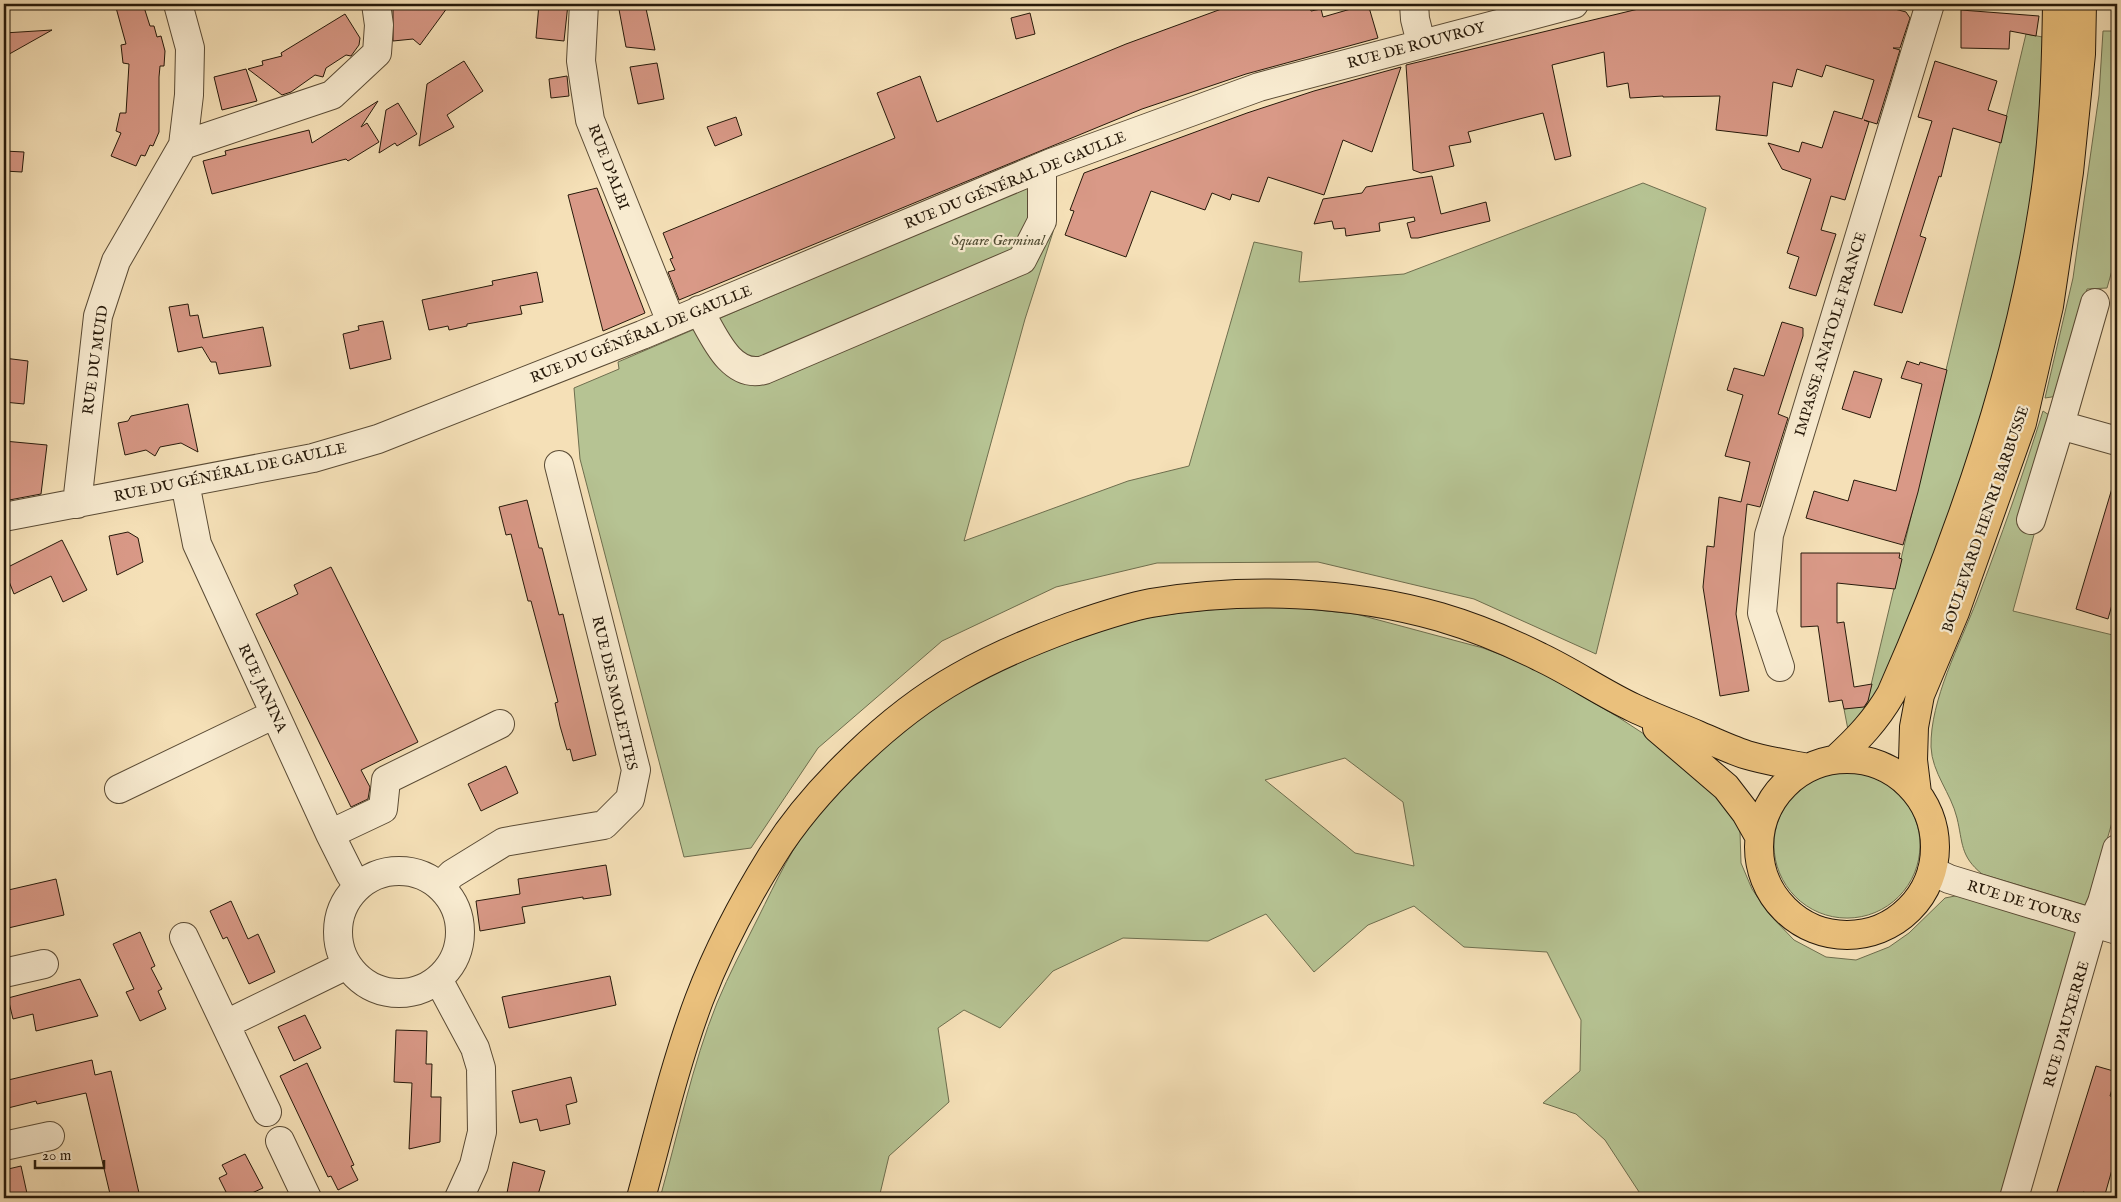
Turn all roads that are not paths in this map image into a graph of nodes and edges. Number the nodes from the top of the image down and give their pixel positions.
1 (178, 4) edge
2 (376, 4) edge
3 (584, 4) edge
4 (1414, 4) edge
5 (1574, 4) edge
6 (1930, 4) edge
7 (2057, 4) edge
8 (2082, 4) edge
9 (1532, 9) edge
10 (1421, 43) junction
11 (1259, 87) joint
12 (183, 145) junction
13 (1042, 167) junction
14 (2095, 303) dead end
15 (699, 310) junction
16 (671, 322) junction
17 (2060, 424) junction
18 (2117, 441) edge
19 (559, 465) dead end
20 (185, 483) junction
21 (77, 504) junction
22 (4, 517) edge
23 (2031, 520) dead end
24 (1780, 666) dead end
25 (1632, 708) junction
26 (275, 714) junction
27 (500, 724) dead end
28 (1836, 759) junction
29 (1808, 768) junction
30 (119, 789) dead end
31 (1917, 793) junction
32 (330, 834) junction
33 (1760, 836) junction
34 (2117, 850) edge
35 (1932, 872) junction
36 (358, 886) junction
37 (440, 886) junction
38 (2105, 926) edge
39 (184, 937) dead end
40 (44, 964) dead end
41 (346, 965) junction
42 (4, 974) edge
43 (438, 979) junction
44 (226, 1024) junction
45 (267, 1112) dead end
46 (50, 1136) dead end
47 (280, 1141) dead end
48 (4, 1146) edge
49 (307, 1198) edge
50 (459, 1198) edge
51 (641, 1198) edge
52 (2014, 1198) edge

1 - 12 street, RUE DU MUID
2 - 12 street
3 - 16 street, RUE D'ALBI
4 - 10 street
5 - 9 street, RUE DE ROUVROY
6 - 24 street, IMPASSE ANATOLE FRANCE
7 - 28 main road, BOULEVARD HENRI BARBUSSE
8 - 31 main road, BOULEVARD HENRI BARBUSSE
9 - 10 street, RUE DE ROUVROY
10 - 11 street, RUE DE ROUVROY
11 - 13 street, RUE DU GÉNÉRAL DE GAULLE
12 - 21 street, RUE DU MUID
13 - 15 street, RUE DU GÉNÉRAL DE GAULLE
13 - 15 street
14 - 17 street
15 - 16 street, RUE DU GÉNÉRAL DE GAULLE
16 - 20 street, RUE DU GÉNÉRAL DE GAULLE
17 - 18 street
17 - 23 street
19 - 37 street, RUE DES MOLETTES
20 - 21 street, RUE DU GÉNÉRAL DE GAULLE
20 - 26 street, RUE JANINA
21 - 22 street, RUE DU GÉNÉRAL DE GAULLE
25 - 29 main road
25 - 33 main road
25 - 51 main road
26 - 30 street
26 - 32 street, RUE JANINA
27 - 32 street
28 - 29 main road
28 - 31 main road
29 - 33 main road
31 - 35 main road
32 - 36 street, RUE JANINA
33 - 35 main road
34 - 38 street, RUE D'AUXERRE
35 - 38 street, RUE DE TOURS
36 - 37 street
36 - 41 street
37 - 43 street
38 - 52 street, RUE D'AUXERRE
39 - 44 street
40 - 42 street
41 - 43 street
41 - 44 street
43 - 50 street
44 - 45 street
46 - 48 street
47 - 49 street

